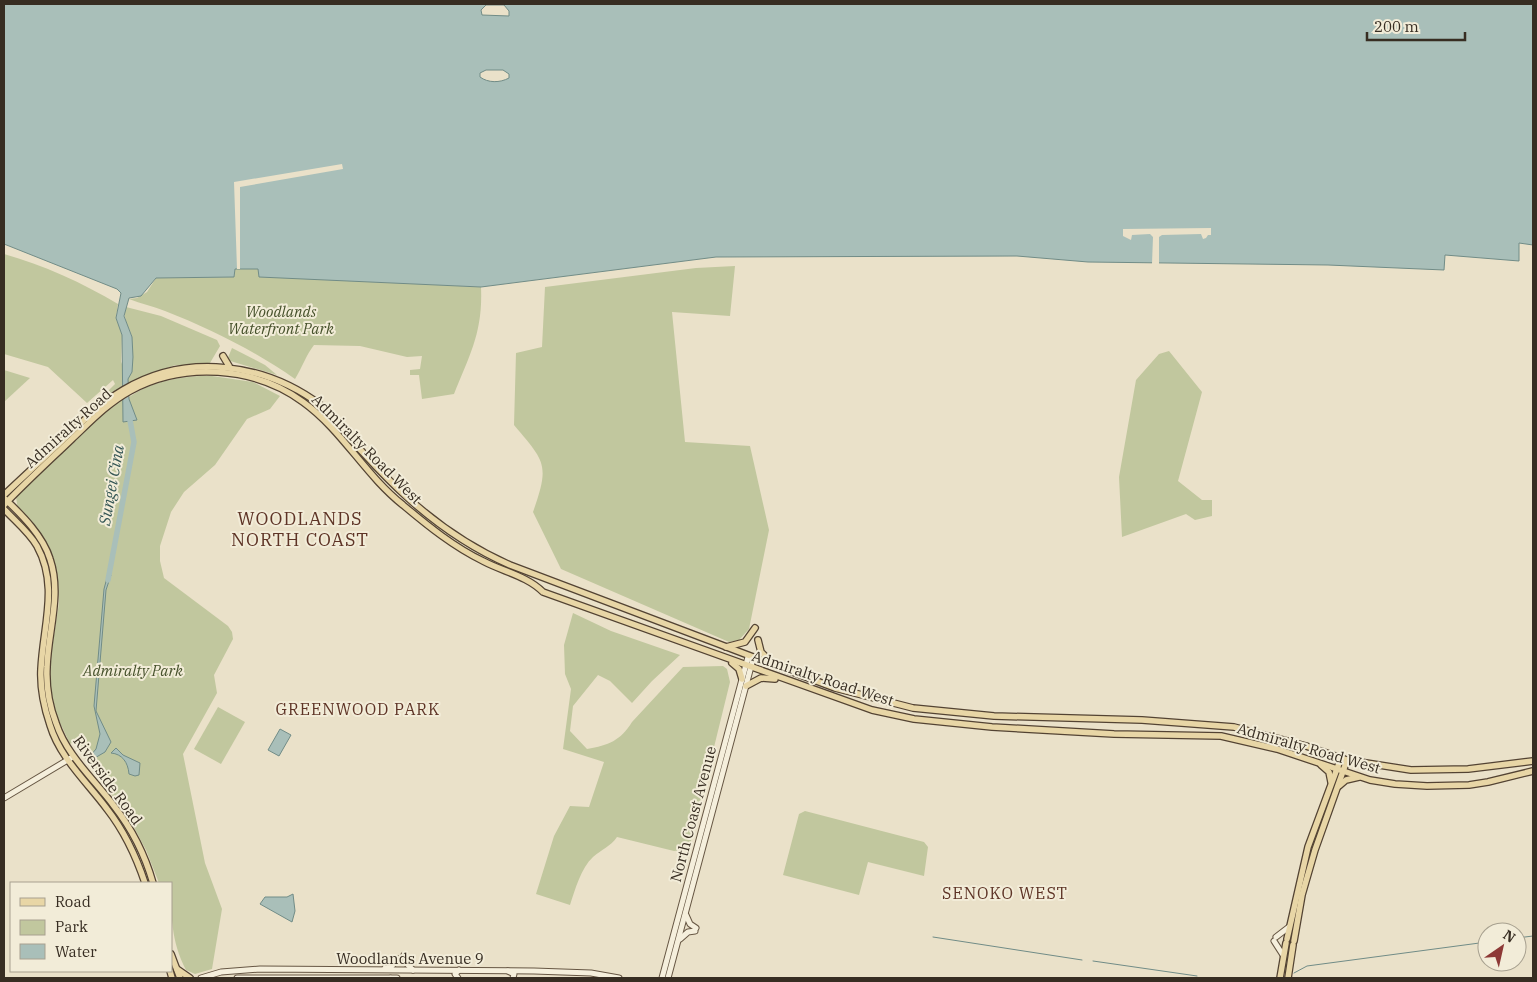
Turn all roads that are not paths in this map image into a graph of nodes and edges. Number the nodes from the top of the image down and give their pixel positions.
1 (223, 356) dead end
2 (230, 367) junction
3 (214, 369) junction
4 (340, 432) junction
5 (350, 438) junction
6 (340, 441) junction
7 (5, 499) edge
8 (4, 509) edge
9 (595, 596) junction
10 (621, 607) junction
11 (602, 613) junction
12 (619, 619) junction
13 (755, 628) dead end
14 (758, 640) dead end
15 (724, 647) junction
16 (751, 658) junction
17 (727, 659) junction
18 (775, 666) junction
19 (749, 667) junction
20 (742, 679) junction
21 (783, 679) junction
22 (746, 686) junction
23 (995, 716) junction
24 (1019, 718) junction
25 (997, 727) junction
26 (1020, 727) junction
27 (71, 758) junction
28 (1344, 759) junction
29 (1533, 761) edge
30 (1319, 762) junction
31 (1340, 770) junction
32 (1533, 771) edge
33 (1360, 777) junction
34 (1334, 786) junction
35 (4, 798) edge
36 (145, 882) edge
37 (153, 882) edge
38 (686, 912) junction
39 (1289, 927) junction
40 (679, 939) junction
41 (404, 955) dead end
42 (1283, 956) junction
43 (398, 959) dead end
44 (460, 970) junction
45 (508, 970) junction
46 (373, 971) junction
47 (414, 971) junction
48 (172, 974) edge
49 (667, 976) edge
50 (180, 978) edge
51 (190, 978) edge
52 (201, 978) edge
53 (237, 978) edge
54 (390, 978) edge
55 (397, 978) edge
56 (458, 978) edge
57 (513, 978) edge
58 (618, 978) edge
59 (661, 978) edge
60 (1280, 978) edge
61 (1288, 978) edge

1 - 2 main road
2 - 3 main road, Admiralty Road West
2 - 4 main road, Admiralty Road West
3 - 4 main road, Admiralty Road West
3 - 7 main road, Admiralty Road
4 - 5 main road, Admiralty Road West
4 - 6 main road
5 - 6 main road
5 - 9 main road, Admiralty Road West
6 - 11 main road, Admiralty Road West
7 - 27 main road, Riverside Road
8 - 27 main road, Riverside Road
9 - 10 main road, Admiralty Road West
9 - 11 main road
10 - 12 main road
10 - 15 main road, Admiralty Road West
11 - 12 main road, Admiralty Road West
12 - 17 main road, Admiralty Road West
13 - 15 main road
14 - 18 main road
15 - 16 main road, Admiralty Road West
16 - 18 main road, Admiralty Road West
16 - 19 main road, North Coast Avenue
17 - 19 main road, Admiralty Road West
17 - 20 main road
18 - 23 main road, Admiralty Road West
19 - 20 main road, North Coast Avenue
19 - 21 main road, Admiralty Road West
19 - 22 main road, North Coast Avenue
20 - 49 main road, North Coast Avenue
21 - 22 main road
21 - 25 main road, Admiralty Road West
22 - 38 main road, North Coast Avenue
23 - 24 main road, Admiralty Road West
23 - 25 main road
24 - 26 main road
24 - 28 main road, Admiralty Road West
25 - 26 main road, Admiralty Road West
26 - 30 main road, Admiralty Road West
27 - 35 main road
27 - 36 main road, Riverside Road
27 - 37 main road, Riverside Road
28 - 29 main road, Admiralty Road West
28 - 31 main road
30 - 31 main road, Admiralty Road West
30 - 34 main road
31 - 33 main road, Admiralty Road West
31 - 34 main road
32 - 33 main road, Admiralty Road West
33 - 34 main road
34 - 39 main road
34 - 61 main road
38 - 40 main road, North Coast Avenue
38 - 40 main road
39 - 42 main road
39 - 42 main road
40 - 49 main road, North Coast Avenue
41 - 47 main road
42 - 60 main road
43 - 46 main road
44 - 45 main road, Woodlands Avenue 9
44 - 47 main road, Woodlands Avenue 9
44 - 56 main road
45 - 57 main road
45 - 58 main road, Woodlands Avenue 9
46 - 47 main road, Woodlands Avenue 9
46 - 52 main road, Woodlands Avenue 9
48 - 50 main road
48 - 51 main road
49 - 59 main road
53 - 54 main road, Woodlands Avenue 9
54 - 55 main road, Woodlands Avenue 9

